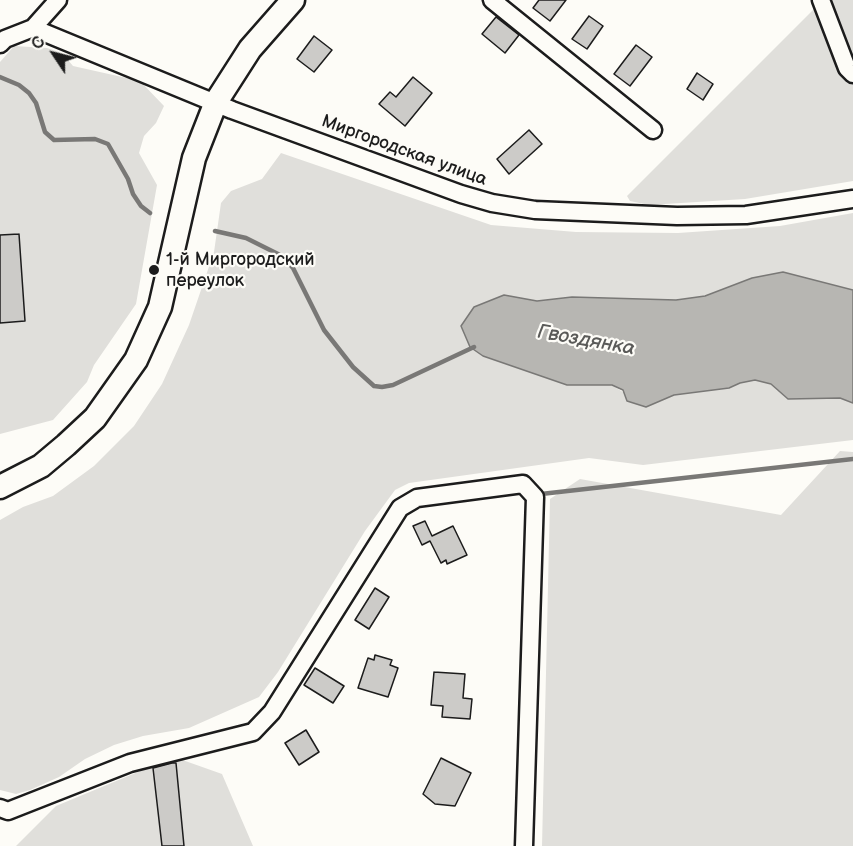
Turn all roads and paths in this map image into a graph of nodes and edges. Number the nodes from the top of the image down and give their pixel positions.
1 (58, 0) edge
2 (293, 0) edge
3 (492, 0) edge
4 (821, 0) edge
5 (33, 28) junction
6 (0, 44) edge
7 (853, 74) edge
8 (216, 102) junction
9 (653, 130) dead end
10 (853, 200) edge
11 (0, 487) edge
12 (0, 808) edge
13 (524, 846) edge

1 - 5 street
2 - 8 street
3 - 9 street
4 - 7 street
5 - 6 street
5 - 8 street, Миргородская улица
8 - 10 street, Миргородская улица
8 - 11 street
12 - 13 street

